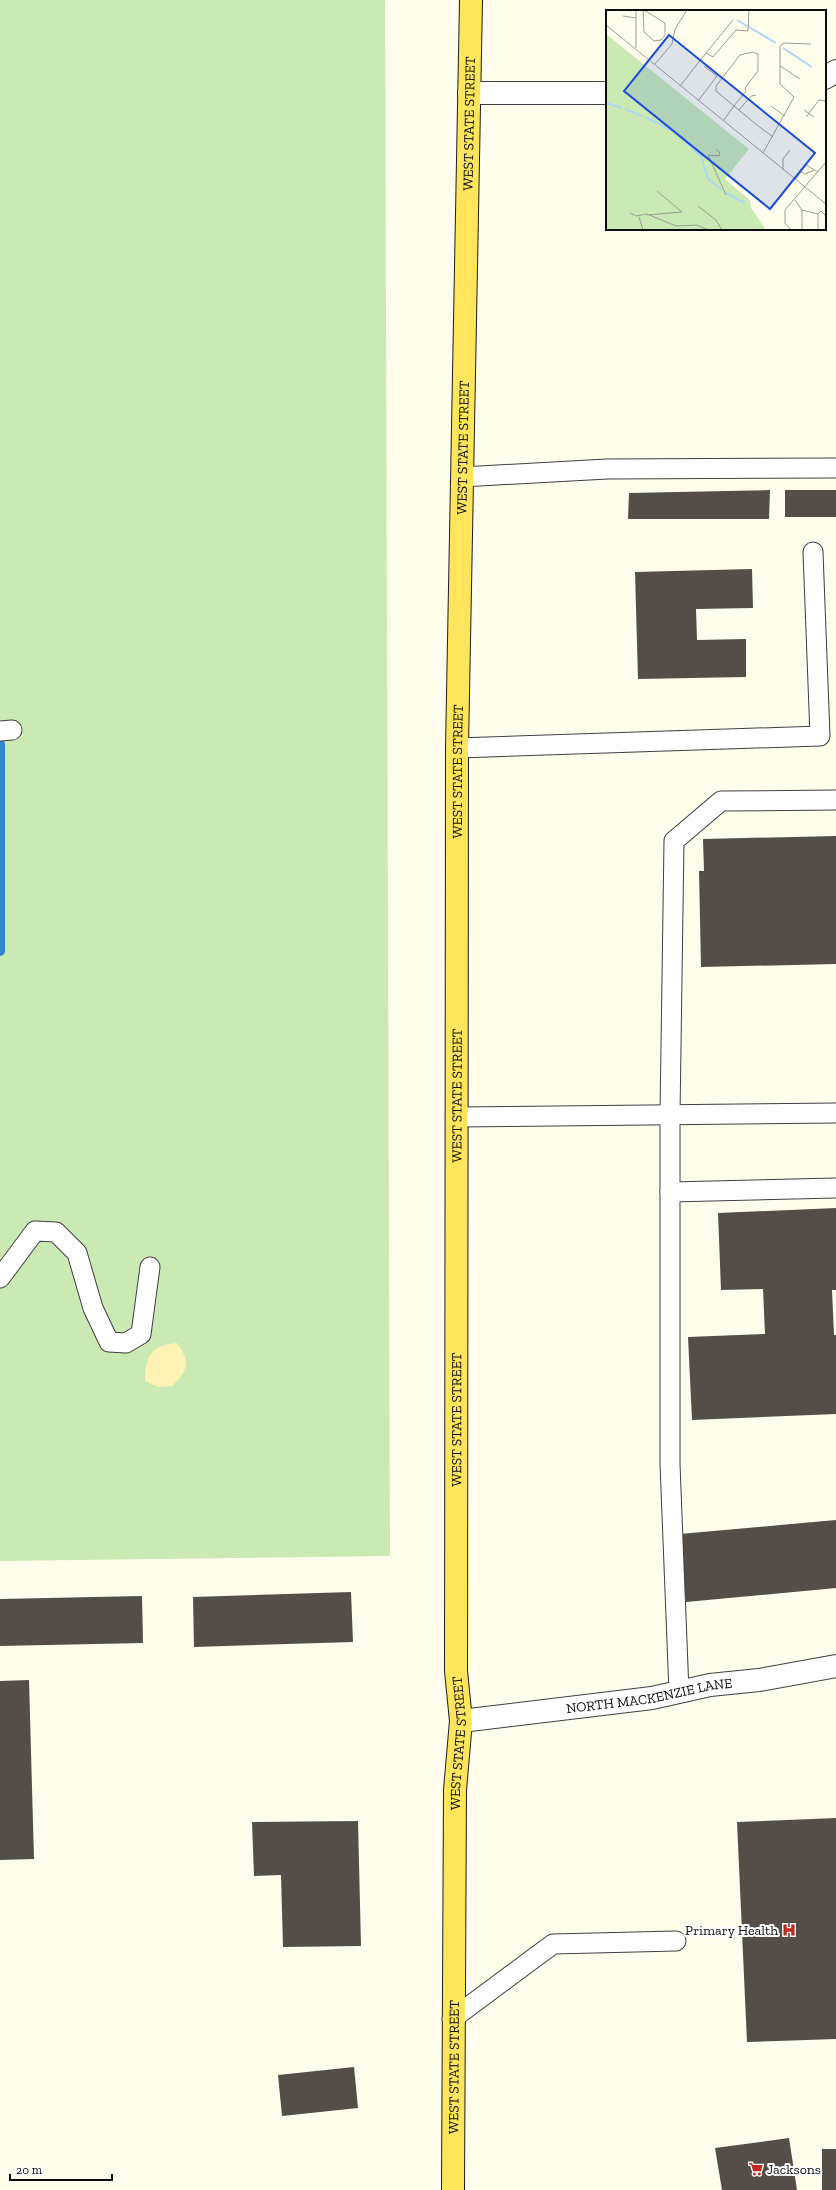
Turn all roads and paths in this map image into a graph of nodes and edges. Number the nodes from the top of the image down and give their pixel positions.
1 (471, 0) edge
2 (836, 71) edge
3 (826, 77) edge
4 (469, 93) junction
5 (606, 93) edge
6 (836, 468) edge
7 (462, 477) junction
8 (813, 552) dead end
9 (457, 748) junction
10 (836, 800) edge
11 (836, 1113) edge
12 (670, 1115) junction
13 (457, 1117) junction
14 (836, 1188) edge
15 (670, 1192) junction
16 (150, 1268) dead end
17 (0, 1278) edge
18 (836, 1666) edge
19 (679, 1692) junction
20 (461, 1721) junction
21 (676, 1941) dead end
22 (452, 2019) junction
23 (453, 2190) edge

1 - 4 main road, WEST STATE STREET
2 - 3 street
4 - 5 street
4 - 7 main road, WEST STATE STREET
6 - 7 lane
7 - 9 main road, WEST STATE STREET
8 - 9 lane
9 - 13 main road, WEST STATE STREET
10 - 12 lane
11 - 12 lane
12 - 13 lane
12 - 15 lane
13 - 20 main road, WEST STATE STREET
14 - 15 lane
15 - 19 lane
16 - 17 lane
18 - 19 street, NORTH MACKENZIE LANE
19 - 20 street, NORTH MACKENZIE LANE
20 - 22 main road, WEST STATE STREET
21 - 22 lane
22 - 23 main road, WEST STATE STREET

